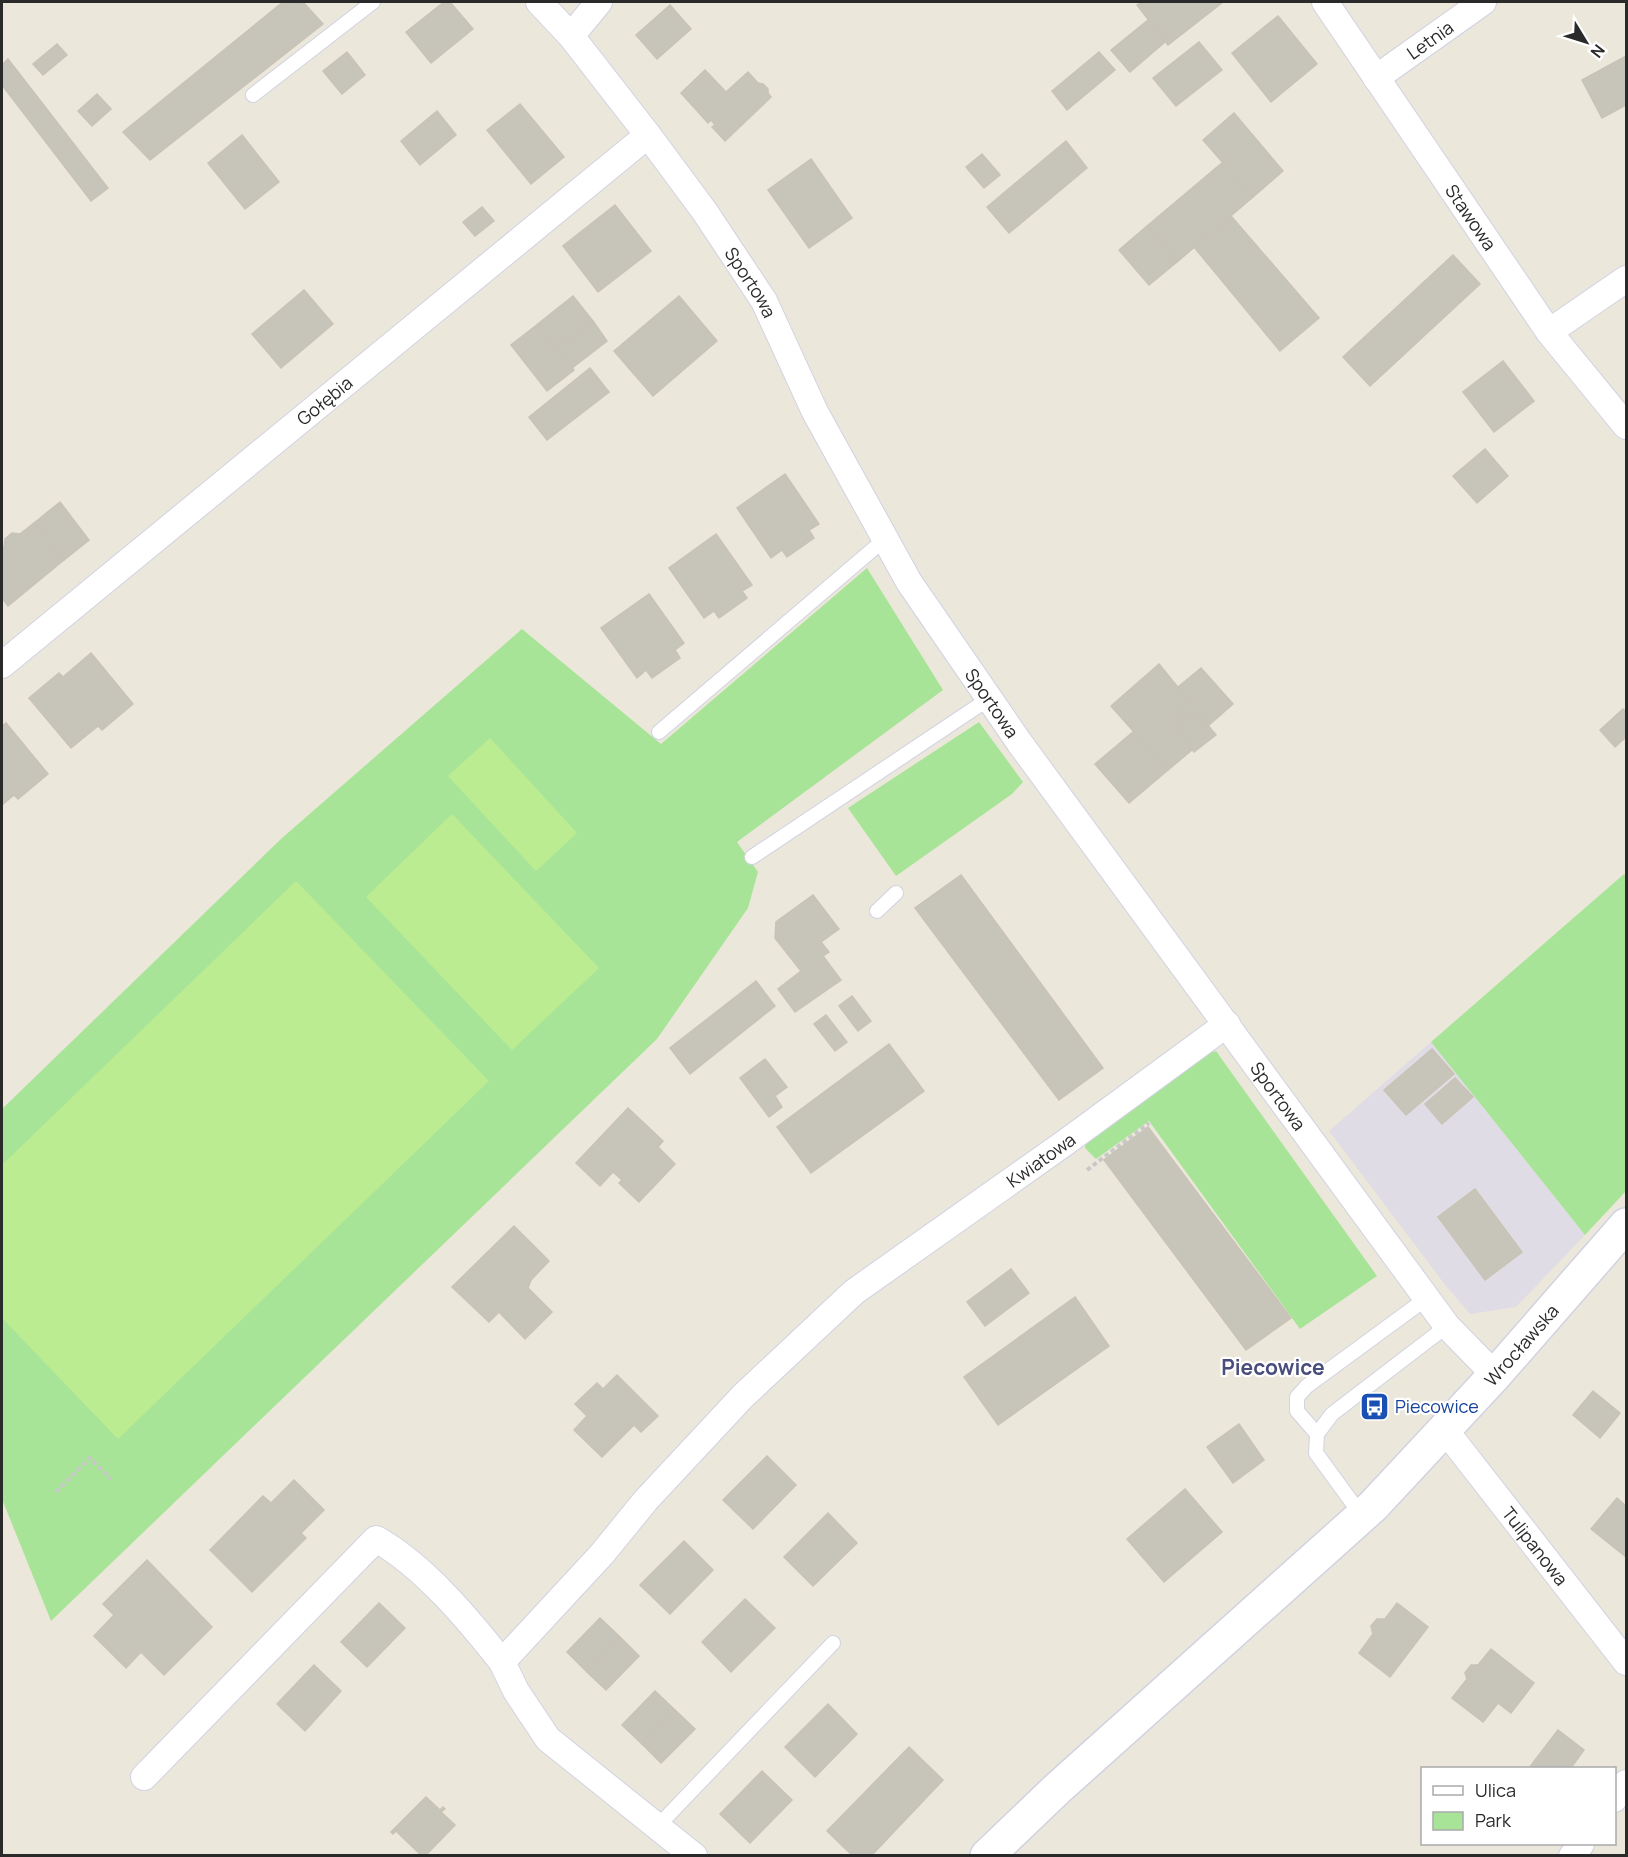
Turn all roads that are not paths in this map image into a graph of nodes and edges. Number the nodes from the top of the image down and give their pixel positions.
1 (373, 2) edge
2 (539, 2) edge
3 (599, 2) edge
4 (1325, 2) edge
5 (1483, 2) edge
6 (571, 36) junction
7 (1376, 78) junction
8 (253, 95) dead end
9 (648, 135) junction
10 (1626, 279) edge
11 (1549, 332) junction
12 (1626, 426) edge
13 (885, 539) junction
14 (2, 665) edge
15 (990, 698) junction
16 (659, 732) dead end
17 (752, 857) dead end
18 (896, 893) dead end
19 (877, 911) dead end
20 (1227, 1024) junction
21 (1626, 1225) edge
22 (1427, 1298) junction
23 (1447, 1326) junction
24 (1495, 1375) junction
25 (1445, 1431) junction
26 (1317, 1434) junction
27 (1362, 1516) junction
28 (833, 1643) dead end
29 (502, 1662) junction
30 (1626, 1662) edge
31 (144, 1778) dead end
32 (1626, 1783) edge
33 (1616, 1796) edge
34 (657, 1827) junction
35 (680, 1851) edge
36 (987, 1856) edge

1 - 8 lane
2 - 6 street, Sportowa
3 - 6 street
4 - 7 street, Stawowa
5 - 7 street, Letnia
6 - 9 street, Sportowa
7 - 11 street, Stawowa
9 - 13 street, Sportowa
9 - 14 street, Gołębia
10 - 11 street
11 - 12 street, Stawowa
13 - 15 street, Sportowa
13 - 16 lane
15 - 17 lane
15 - 20 street, Sportowa
18 - 19 lane
20 - 22 street, Sportowa
20 - 29 street, Kwiatowa
21 - 24 street, Wrocławska
22 - 23 street, Sportowa
22 - 26 lane
23 - 24 street, Sportowa
23 - 26 lane
24 - 25 street, Wrocławska
25 - 27 street, Wrocławska
25 - 30 street, Tulipanowa
26 - 27 lane
27 - 36 street, Wrocławska
28 - 34 lane
29 - 31 street
29 - 34 street
32 - 33 street
34 - 35 street

